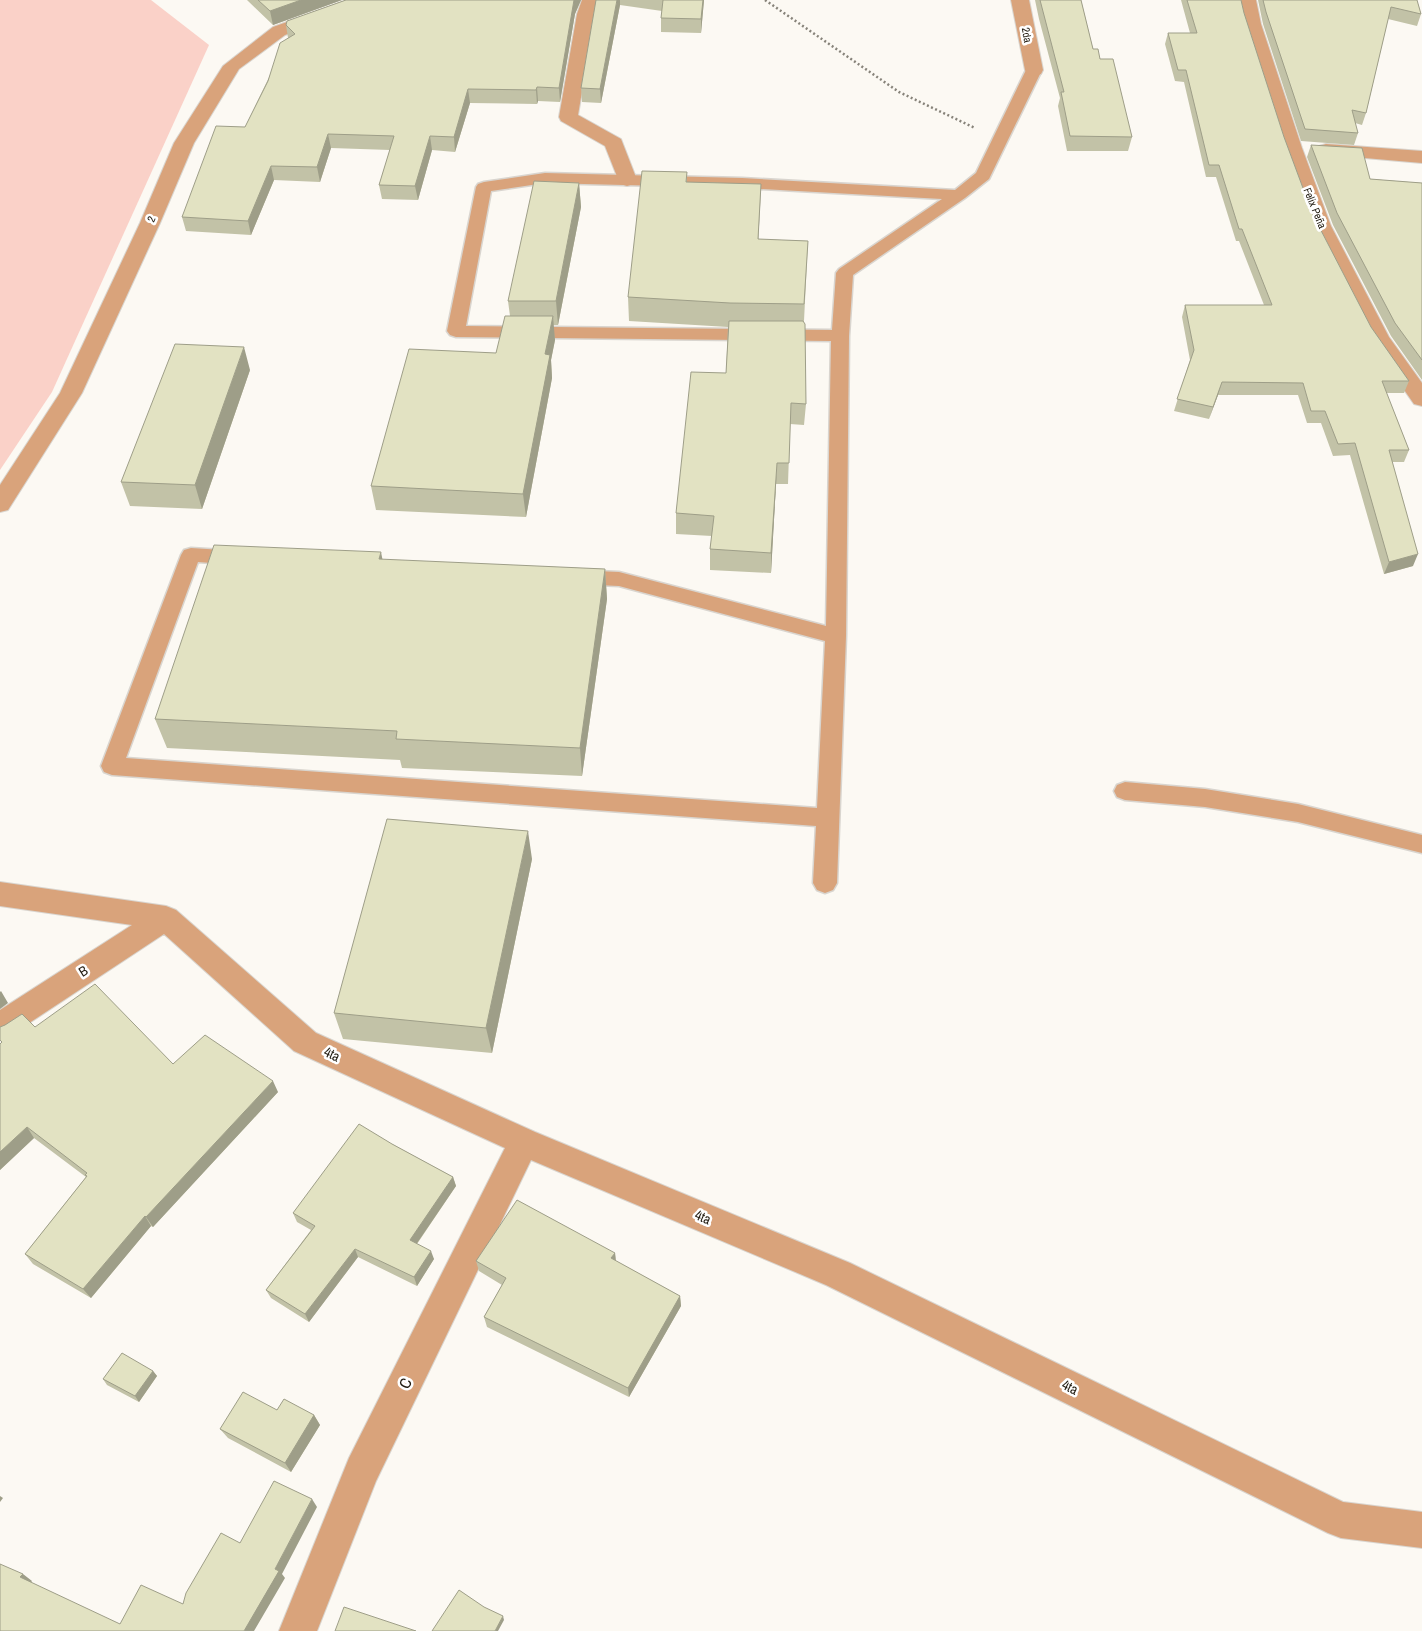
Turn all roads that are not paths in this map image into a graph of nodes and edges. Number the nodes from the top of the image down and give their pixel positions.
1 (364, 0) edge
2 (591, 0) edge
3 (1020, 0) edge
4 (1247, 0) edge
5 (1034, 70) joint
6 (1292, 148) junction
7 (1422, 157) edge
8 (627, 180) junction
9 (959, 195) junction
10 (840, 336) junction
11 (1422, 399) edge
12 (0, 504) edge
13 (261, 560) edge
14 (559, 576) edge
15 (836, 636) junction
16 (1125, 791) dead end
17 (827, 818) junction
18 (1422, 844) edge
19 (825, 883) dead end
20 (0, 894) edge
21 (166, 918) junction
22 (0, 1026) edge
23 (524, 1142) junction
24 (1422, 1530) edge
25 (298, 1631) edge

1 - 12 street, 2
2 - 8 street
3 - 5 street, 2da
4 - 6 street, Felix Peña
5 - 9 lane
6 - 7 street
6 - 11 street, Felix Peña
8 - 9 lane
8 - 10 lane
9 - 10 lane
10 - 15 lane
13 - 17 lane
14 - 15 lane
15 - 17 lane
16 - 18 lane
17 - 19 lane
20 - 21 street
21 - 22 street, B
21 - 23 street, 4ta
23 - 24 street, 4ta
23 - 25 street, C

